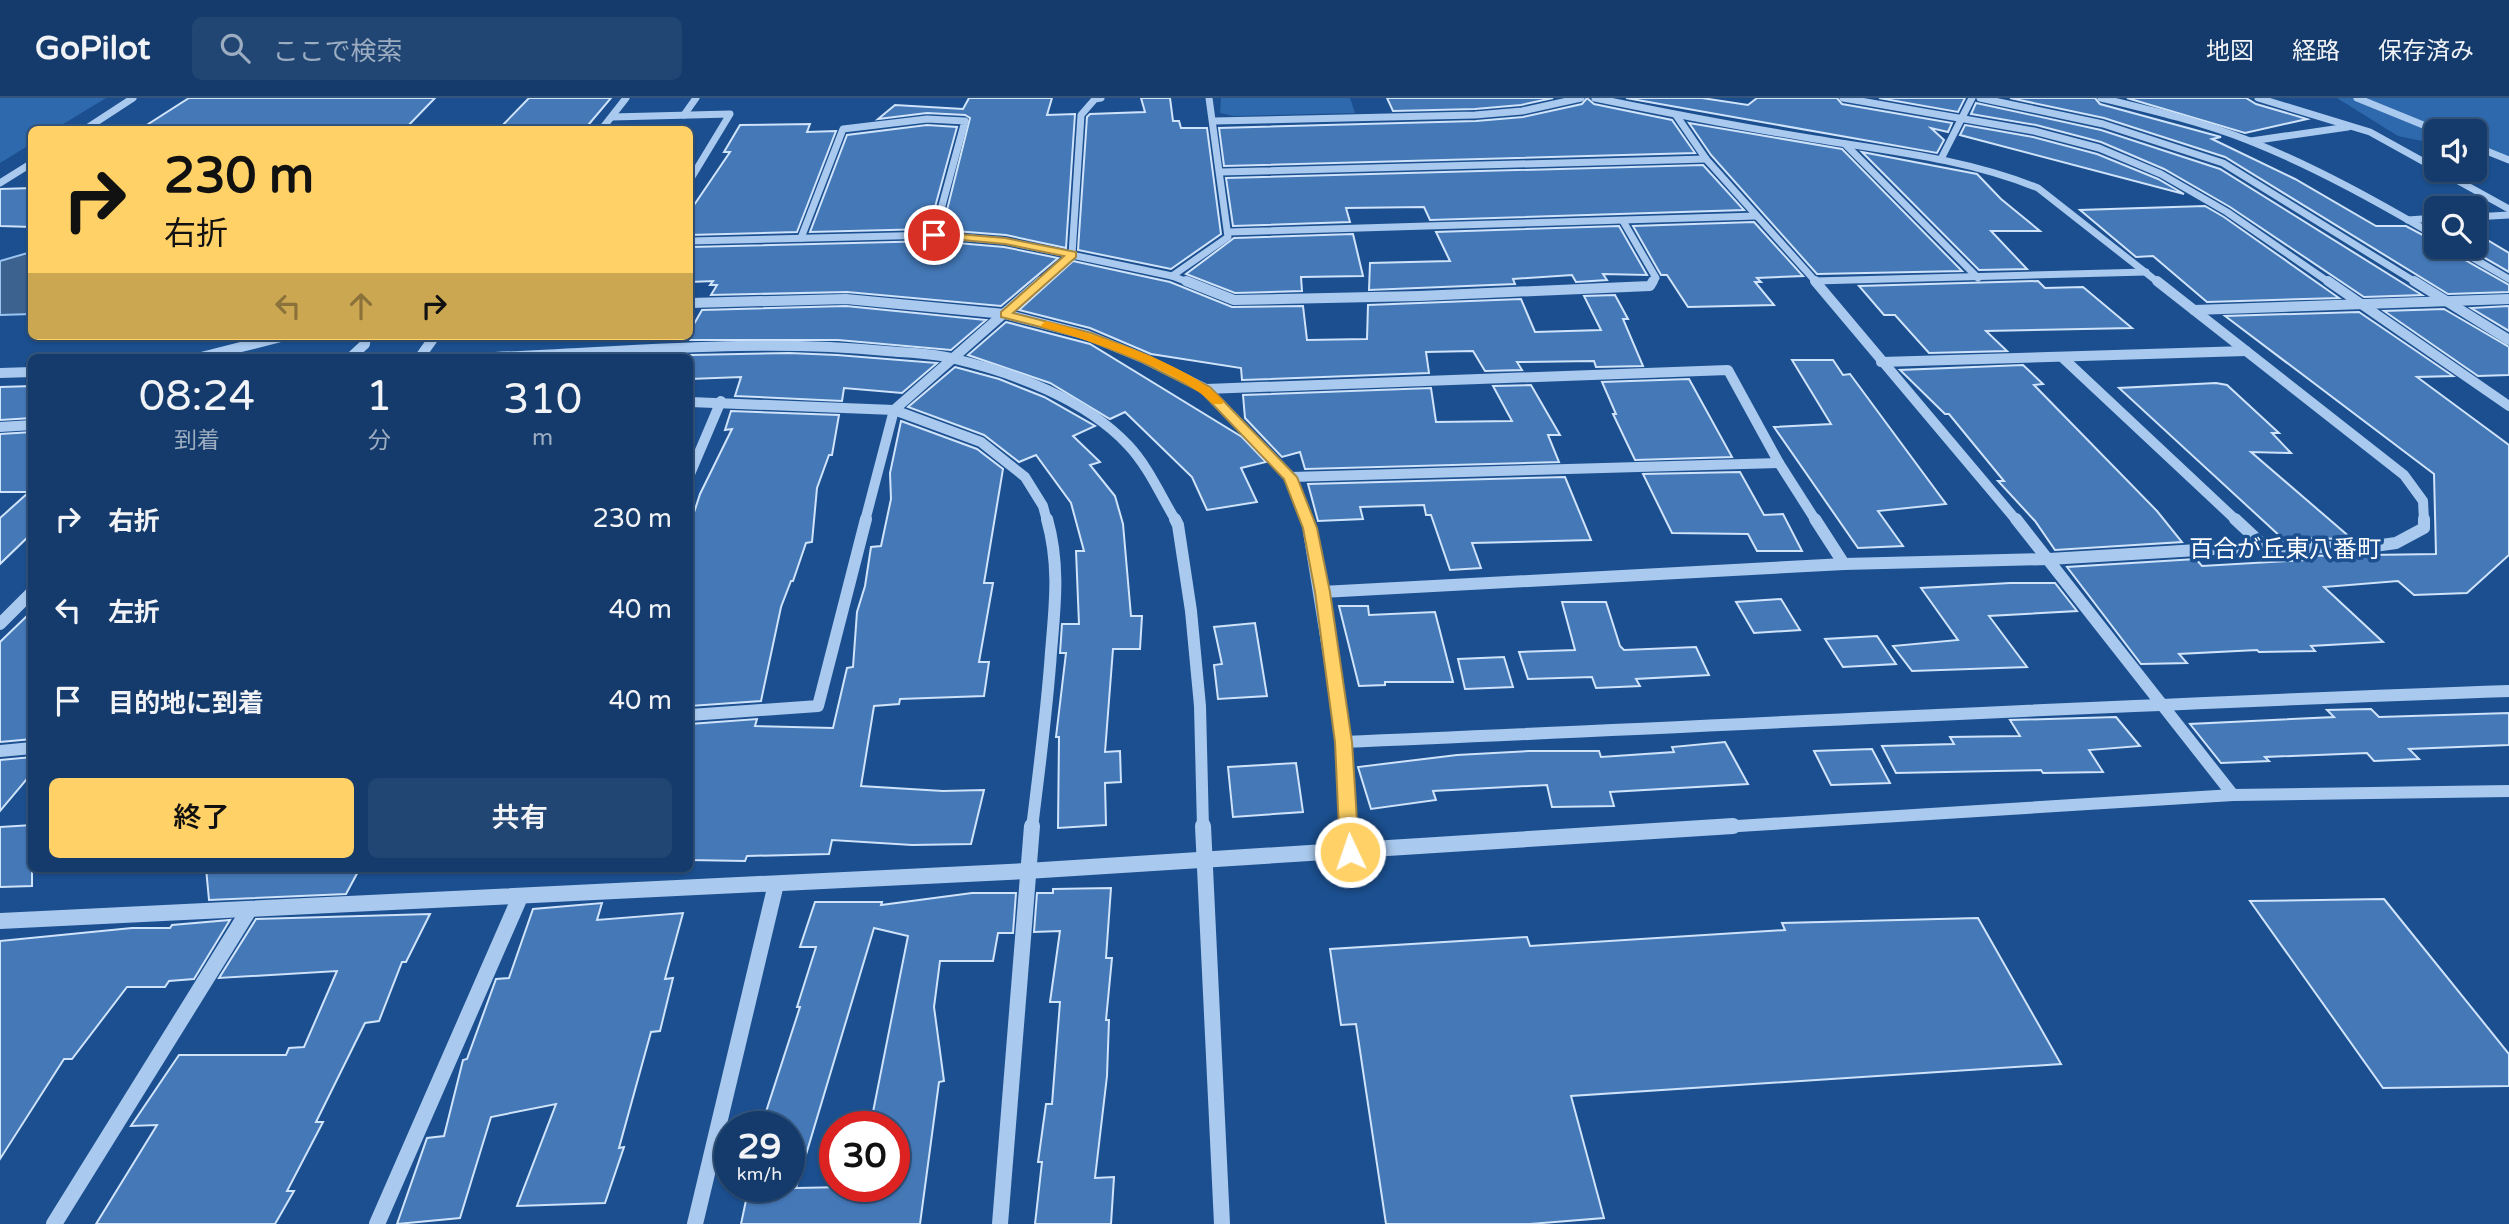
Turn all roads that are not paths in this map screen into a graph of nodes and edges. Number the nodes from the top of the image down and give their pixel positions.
1 (133, 98) edge
2 (626, 98) edge
3 (696, 98) edge
4 (1101, 98) edge
5 (1209, 98) edge
6 (1581, 98) edge
7 (1595, 98) edge
8 (1843, 98) edge
9 (1972, 98) edge
10 (1980, 98) edge
11 (2101, 98) edge
12 (2258, 98) edge
13 (2357, 98) edge
14 (684, 115) junction
15 (1676, 115) junction
16 (612, 117) junction
17 (1964, 118) junction
18 (1214, 121) junction
19 (2424, 125) edge
20 (90, 126) edge
21 (604, 126) edge
22 (2348, 127) junction
23 (2251, 141) junction
24 (1844, 144) junction
25 (2487, 151) edge
26 (1706, 159) junction
27 (1941, 159) junction
28 (2509, 160) edge
29 (28, 166) edge
30 (1221, 172) junction
31 (28, 175) edge
32 (693, 175) edge
33 (12, 176) junction
34 (0, 183) edge
35 (2509, 209) edge
36 (2509, 215) edge
37 (1755, 216) junction
38 (2487, 216) edge
39 (2424, 219) edge
40 (2408, 220) junction
41 (1623, 221) junction
42 (2424, 229) edge
43 (1229, 232) junction
44 (934, 235) junction
45 (801, 238) junction
46 (693, 242) edge
47 (1072, 254) junction
48 (2475, 259) edge
49 (2146, 272) junction
50 (1172, 276) junction
51 (1978, 278) junction
52 (2509, 279) edge
53 (1815, 281) junction
54 (2509, 299) edge
55 (2449, 302) junction
56 (693, 303) edge
57 (2361, 305) junction
58 (2194, 310) junction
59 (1005, 314) junction
60 (269, 340) edge
61 (366, 340) edge
62 (2509, 340) edge
63 (2246, 351) junction
64 (213, 354) edge
65 (354, 354) edge
66 (571, 354) edge
67 (953, 358) junction
68 (2063, 358) junction
69 (1881, 362) junction
70 (28, 372) edge
71 (0, 373) edge
72 (1206, 389) junction
73 (720, 401) junction
74 (693, 402) edge
75 (2509, 406) edge
76 (894, 410) junction
77 (28, 425) edge
78 (0, 427) edge
79 (1779, 463) junction
80 (693, 467) edge
81 (1291, 477) junction
82 (2264, 546) junction
83 (2049, 559) junction
84 (1844, 564) junction
85 (1322, 592) junction
86 (28, 596) edge
87 (0, 624) edge
88 (2509, 691) edge
89 (2162, 703) junction
90 (693, 715) edge
91 (1343, 742) junction
92 (28, 748) edge
93 (0, 751) edge
94 (2509, 791) edge
95 (2234, 795) junction
96 (1350, 852) junction
97 (1204, 861) junction
98 (1027, 871) junction
99 (776, 884) junction
100 (520, 897) junction
101 (248, 910) junction
102 (0, 921) edge
103 (54, 1224) edge
104 (377, 1224) edge
105 (695, 1224) edge
106 (1000, 1224) edge
107 (1222, 1224) edge

1 - 20 street
2 - 16 street
3 - 14 street
4 - 47 street
5 - 18 street
6 - 18 street
7 - 15 street
8 - 17 street
9 - 17 street
10 - 55 street
11 - 23 street
12 - 22 street
13 - 19 street
14 - 16 street
14 - 32 street
15 - 24 street
15 - 26 street
16 - 21 street
17 - 27 street
17 - 57 street
18 - 30 street
22 - 23 street
22 - 35 street
23 - 40 street
24 - 27 street
24 - 51 street
25 - 28 street
26 - 30 street
26 - 37 street
27 - 49 street
29 - 33 street
30 - 43 street
31 - 33 street
33 - 34 street
36 - 38 street
37 - 41 street
37 - 53 street
39 - 40 street
40 - 42 street
41 - 43 street
41 - 50 street
43 - 50 street
44 - 45 street
44 - 45 street
44 - 47 street
45 - 46 street
47 - 50 street
47 - 59 street
48 - 52 street
49 - 51 street
49 - 58 street
51 - 53 street
53 - 69 street
54 - 55 street
55 - 57 street
55 - 62 street
56 - 59 street
57 - 58 street
57 - 75 street
58 - 63 street
59 - 67 street
59 - 72 street
60 - 64 street
61 - 65 street
63 - 68 street
63 - 82 street
66 - 67 street
67 - 76 street
67 - 97 street
68 - 69 street
68 - 82 street
69 - 83 street
70 - 71 street
72 - 79 street
72 - 81 street
73 - 74 street
73 - 76 street
73 - 80 street
76 - 90 street
76 - 98 street
77 - 78 street
79 - 81 street
79 - 84 street
81 - 85 street
82 - 83 street
83 - 84 street
83 - 89 street
84 - 85 street
85 - 91 street
86 - 87 street
88 - 89 street
89 - 91 street
89 - 95 street
91 - 96 street
92 - 93 street
94 - 95 street
95 - 96 street
96 - 97 street
97 - 98 street
97 - 107 street
98 - 99 street
98 - 106 street
99 - 100 street
99 - 105 street
100 - 101 street
100 - 104 street
101 - 102 street
101 - 103 street

